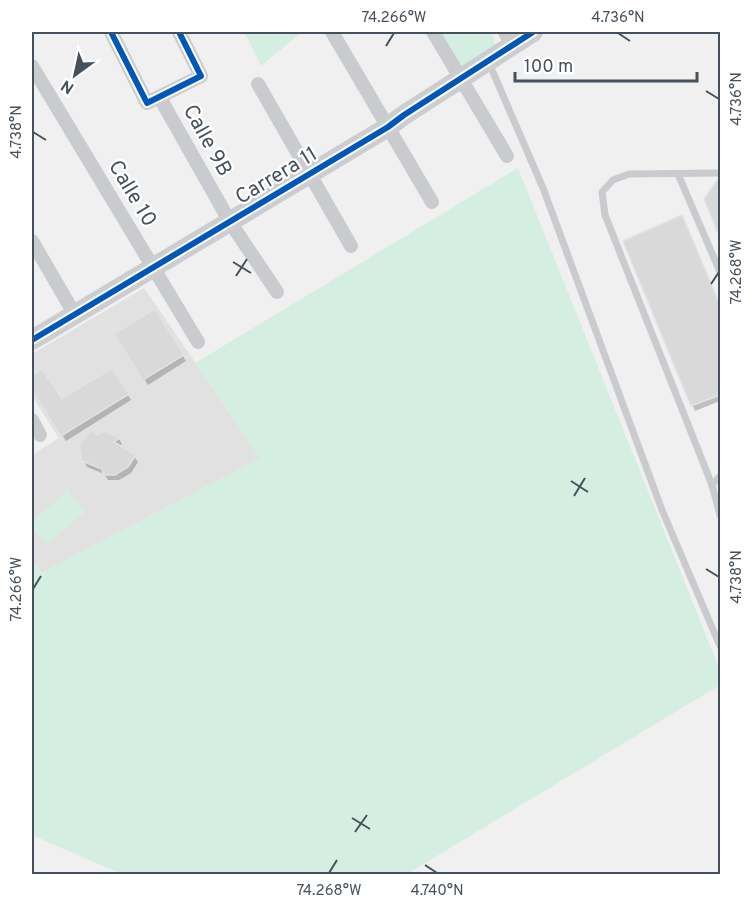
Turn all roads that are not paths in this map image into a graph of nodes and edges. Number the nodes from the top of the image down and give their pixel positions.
1 (111, 32) edge
2 (179, 32) edge
3 (332, 32) edge
4 (434, 32) edge
5 (533, 32) edge
6 (508, 38) edge
7 (488, 61) junction
8 (32, 66) edge
9 (460, 78) junction
10 (258, 84) dead end
11 (160, 98) junction
12 (388, 127) junction
13 (507, 156) dead end
14 (720, 173) edge
15 (309, 174) junction
16 (678, 174) junction
17 (432, 202) dead end
18 (230, 222) junction
19 (32, 241) edge
20 (351, 246) dead end
21 (153, 267) junction
22 (720, 272) edge
23 (277, 292) dead end
24 (75, 315) junction
25 (32, 340) edge
26 (198, 342) dead end
27 (32, 420) edge
28 (40, 435) dead end
29 (720, 476) edge
30 (712, 485) junction
31 (720, 515) edge
32 (720, 646) edge

1 - 11 street, Calle 9B
2 - 11 street
3 - 12 street
4 - 9 street
5 - 6 street, Carrera 11
6 - 7 street, Carrera 11
7 - 9 street, Carrera 11
7 - 32 lane
8 - 21 street, Calle 10
9 - 12 street, Carrera 11
9 - 13 street
10 - 15 street
11 - 18 street, Calle 9B
12 - 15 street, Carrera 11
12 - 17 street
14 - 16 lane
15 - 18 street, Carrera 11
15 - 20 street
16 - 22 lane
16 - 30 lane
18 - 21 street, Carrera 11
18 - 23 street, Calle 9B
19 - 24 street
21 - 24 street, Carrera 11
21 - 26 street, Calle 10
24 - 25 street, Carrera 11
27 - 28 street
29 - 30 lane
30 - 31 lane

